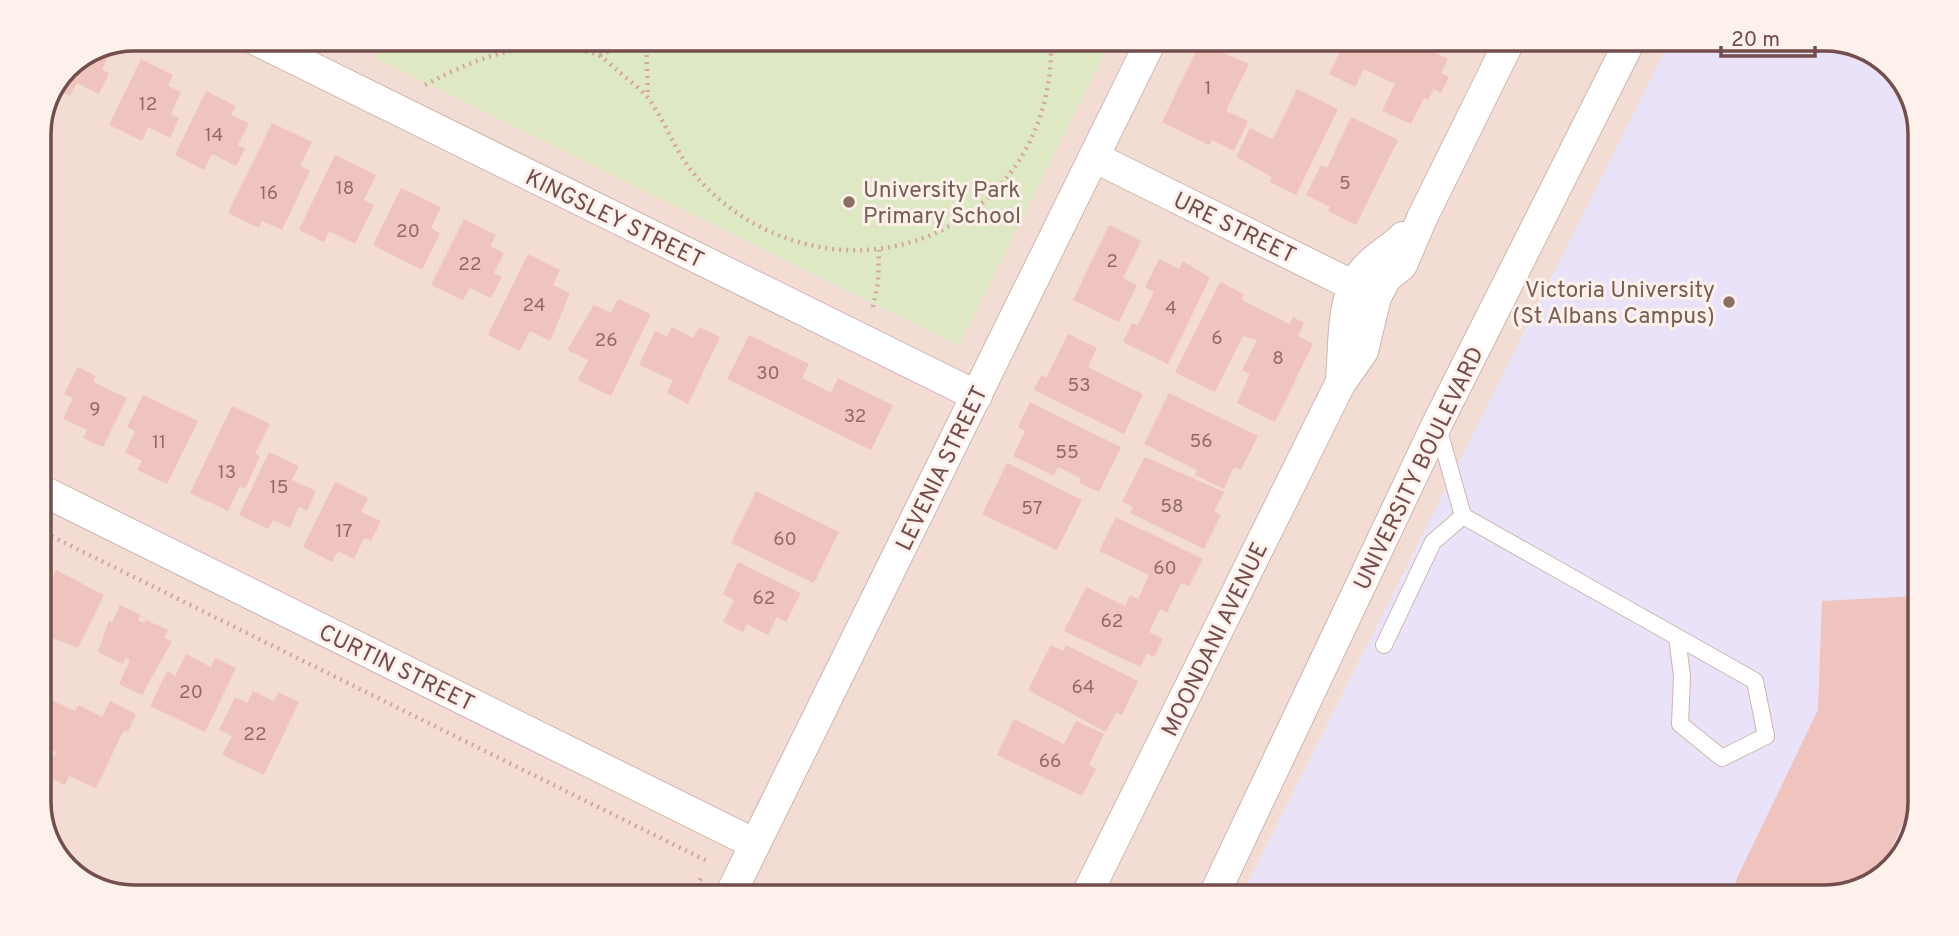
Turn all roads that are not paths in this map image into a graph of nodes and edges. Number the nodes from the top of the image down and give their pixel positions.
1 (278, 51) edge
2 (1146, 51) edge
3 (1505, 51) edge
4 (1625, 51) edge
5 (1094, 157) junction
6 (1364, 291) junction
7 (977, 396) junction
8 (1437, 424) junction
9 (51, 495) edge
10 (1463, 516) junction
11 (1677, 637) junction
12 (1384, 645) dead end
13 (755, 844) junction
14 (735, 885) edge
15 (1091, 885) edge
16 (1218, 885) edge

1 - 7 street, KINGSLEY STREET
2 - 5 street, LEVENIA STREET
3 - 6 street, MOONDANI AVENUE
4 - 8 street, UNIVERSITY BOULEVARD
5 - 6 street, URE STREET
5 - 7 street, LEVENIA STREET
6 - 15 street, MOONDANI AVENUE
7 - 13 street, LEVENIA STREET
8 - 10 lane
8 - 16 street, UNIVERSITY BOULEVARD
9 - 13 street, CURTIN STREET
10 - 11 lane
10 - 12 lane
11 - 11 lane
13 - 14 street, LEVENIA STREET

